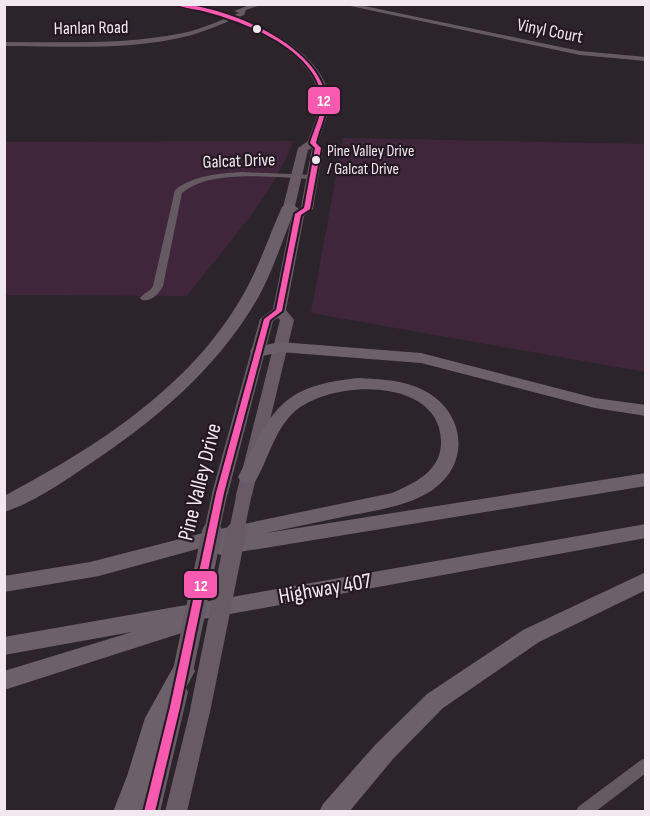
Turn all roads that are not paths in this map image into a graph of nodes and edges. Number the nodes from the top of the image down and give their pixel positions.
1 (260, 4) edge
2 (344, 4) edge
3 (178, 5) edge
4 (220, 18) junction
5 (4, 44) edge
6 (645, 59) edge
7 (313, 143) junction
8 (297, 176) junction
9 (313, 177) junction
10 (293, 211) junction
11 (145, 298) dead end
12 (279, 311) junction
13 (280, 347) junction
14 (258, 352) junction
15 (645, 411) edge
16 (645, 478) edge
17 (246, 486) junction
18 (4, 505) edge
19 (645, 531) edge
20 (88, 570) junction
21 (645, 580) edge
22 (4, 584) edge
23 (253, 602) junction
24 (4, 646) edge
25 (183, 671) joint
26 (4, 681) edge
27 (169, 706) junction
28 (645, 764) edge
29 (590, 809) edge
30 (126, 812) edge
31 (149, 812) edge
32 (176, 812) edge
33 (332, 812) edge

1 - 4 street
2 - 6 street, Vinyl Court
3 - 4 main road, Pine Valley Drive
4 - 5 street, Hanlan Road
4 - 7 main road, Pine Valley Drive
7 - 8 main road, Pine Valley Drive
7 - 9 main road, Pine Valley Drive
8 - 9 street, Galcat Drive
8 - 10 main road, Pine Valley Drive
8 - 11 street, Galcat Drive
9 - 10 main road, Pine Valley Drive
10 - 12 main road, Pine Valley Drive
10 - 18 highway
12 - 13 main road, Pine Valley Drive
12 - 14 main road, Pine Valley Drive
13 - 14 highway
13 - 15 highway
13 - 17 main road, Pine Valley Drive
14 - 25 main road, Pine Valley Drive, bridge
16 - 20 highway
17 - 20 highway
17 - 32 main road, Pine Valley Drive, bridge
19 - 23 highway, Highway 407
20 - 22 highway
21 - 33 highway
23 - 24 highway, Highway 407
23 - 26 highway
25 - 27 highway
27 - 30 highway
27 - 31 main road
28 - 29 street

